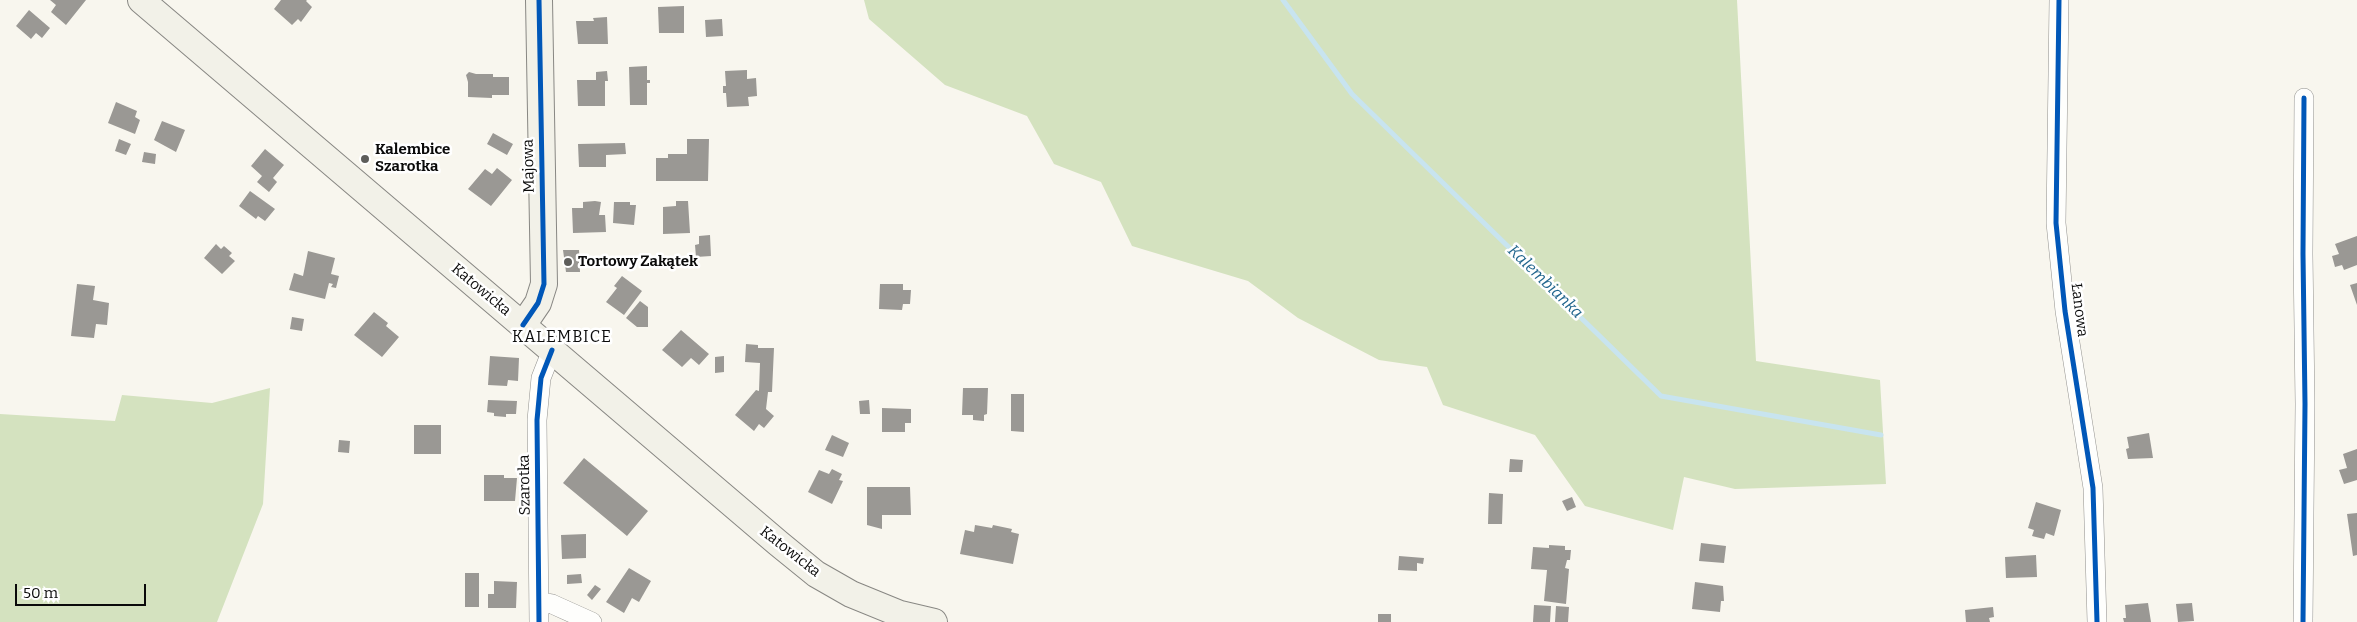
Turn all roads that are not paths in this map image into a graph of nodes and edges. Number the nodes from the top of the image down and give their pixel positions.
1 (141, 0) edge
2 (539, 0) edge
3 (2059, 0) edge
4 (2304, 98) dead end
5 (523, 326) junction
6 (552, 350) junction
7 (538, 602) junction
8 (538, 622) edge
9 (592, 622) edge
10 (934, 622) edge
11 (2097, 622) edge
12 (2303, 622) edge

1 - 5 main road, Katowicka
2 - 5 main road, Majowa
3 - 11 street, Łanowa
4 - 12 street
5 - 6 main road, Katowicka
6 - 7 street, Szarotka
6 - 10 main road, Katowicka
7 - 8 street, Szarotka
7 - 9 street

